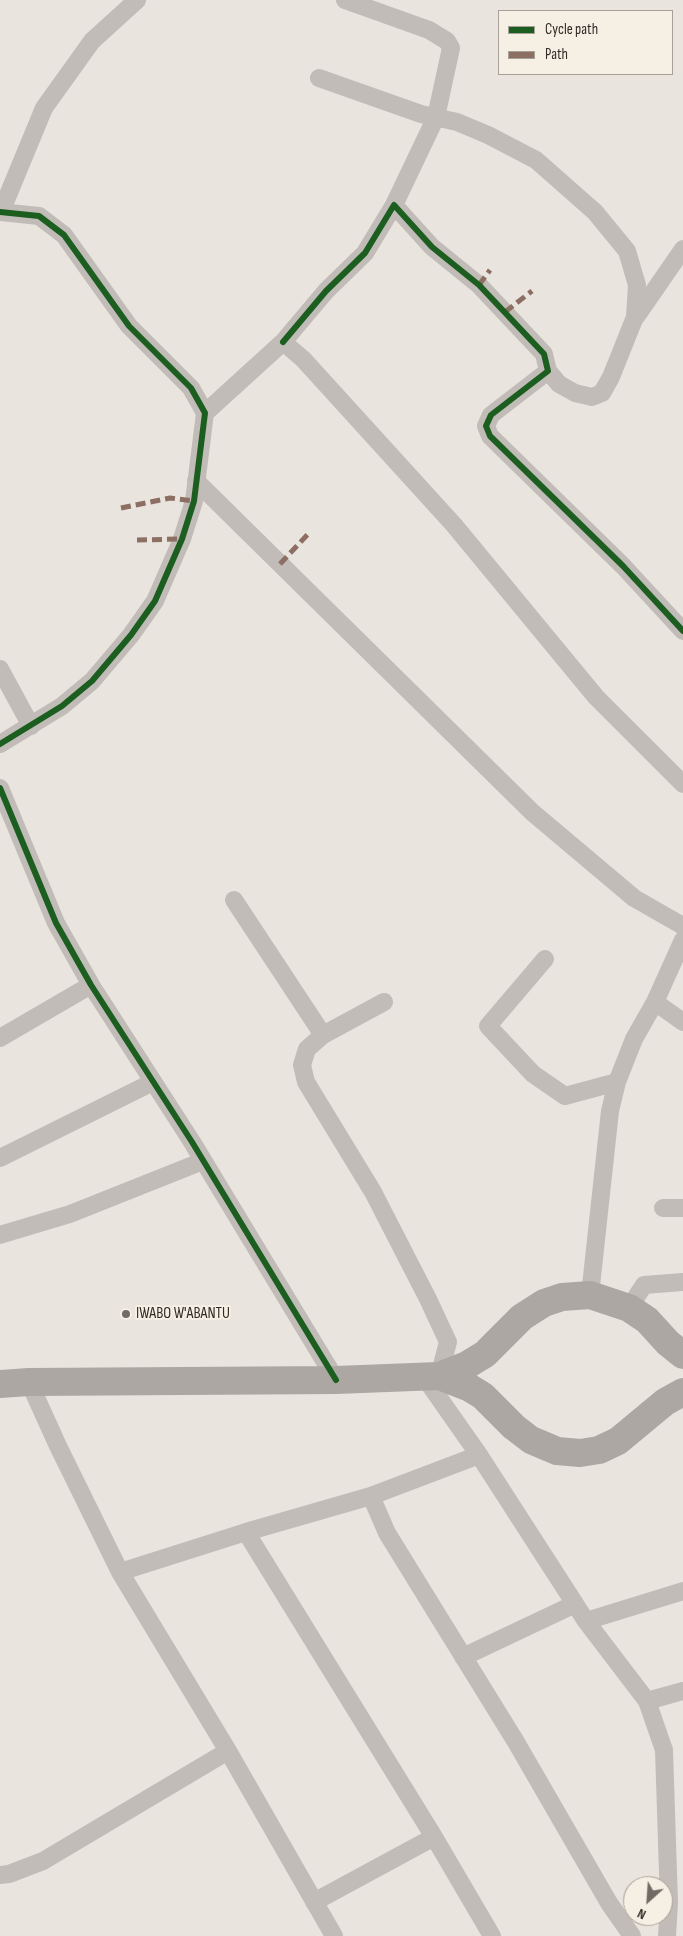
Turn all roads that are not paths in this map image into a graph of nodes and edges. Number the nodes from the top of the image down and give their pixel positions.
1 (137, 0) edge
2 (345, 0) edge
3 (319, 78) dead end
4 (436, 117) junction
5 (394, 205) junction
6 (0, 212) edge
7 (683, 249) edge
8 (635, 317) junction
9 (283, 342) junction
10 (548, 371) junction
11 (205, 413) junction
12 (196, 481) junction
13 (683, 631) edge
14 (0, 669) edge
15 (31, 726) junction
16 (0, 744) edge
17 (683, 784) edge
18 (0, 788) edge
19 (234, 900) dead end
20 (683, 926) edge
21 (683, 940) edge
22 (545, 959) dead end
23 (92, 985) junction
24 (384, 1002) dead end
25 (655, 1002) junction
26 (683, 1022) edge
27 (323, 1035) junction
28 (0, 1038) edge
29 (153, 1082) junction
30 (617, 1082) junction
31 (0, 1158) edge
32 (203, 1161) junction
33 (663, 1208) dead end
34 (683, 1208) edge
35 (0, 1235) edge
36 (683, 1282) edge
37 (590, 1296) junction
38 (629, 1308) junction
39 (683, 1355) edge
40 (432, 1377) junction
41 (336, 1380) junction
42 (30, 1382) junction
43 (0, 1384) edge
44 (683, 1392) edge
45 (479, 1456) junction
46 (371, 1496) junction
47 (246, 1532) junction
48 (120, 1572) junction
49 (683, 1591) edge
50 (575, 1604) junction
51 (586, 1621) junction
52 (463, 1657) junction
53 (683, 1691) edge
54 (647, 1701) junction
55 (228, 1751) junction
56 (434, 1837) junction
57 (0, 1876) edge
58 (675, 1878) edge
59 (314, 1902) junction
60 (334, 1936) edge
61 (492, 1936) edge
62 (632, 1936) edge
63 (668, 1936) edge

1 - 6 street
2 - 4 street
3 - 4 street
4 - 5 street
4 - 8 street
5 - 9 street
5 - 10 street
6 - 11 street
7 - 8 street
8 - 10 street
9 - 11 street
9 - 17 street
10 - 13 street
11 - 12 street
12 - 15 street
12 - 20 street
14 - 15 street
15 - 16 street
18 - 23 street
19 - 27 street
21 - 25 street
22 - 30 street
23 - 28 street
23 - 29 street
24 - 27 street
25 - 26 street
25 - 30 street
27 - 40 street
29 - 31 street
29 - 32 street
30 - 37 street
32 - 35 street
32 - 41 street
33 - 34 street
36 - 38 street
37 - 38 highway
37 - 40 highway
38 - 39 highway
40 - 41 highway
40 - 44 highway
40 - 45 street
41 - 42 highway
42 - 43 highway
42 - 48 street
45 - 46 street
45 - 50 street
46 - 47 street
46 - 52 street
47 - 48 street
47 - 56 street
48 - 55 street
49 - 51 street
50 - 51 street
50 - 52 street
51 - 54 street
52 - 62 street
53 - 54 street
54 - 58 street
55 - 57 street
55 - 59 street
56 - 59 street
56 - 61 street
58 - 63 street
59 - 60 street

